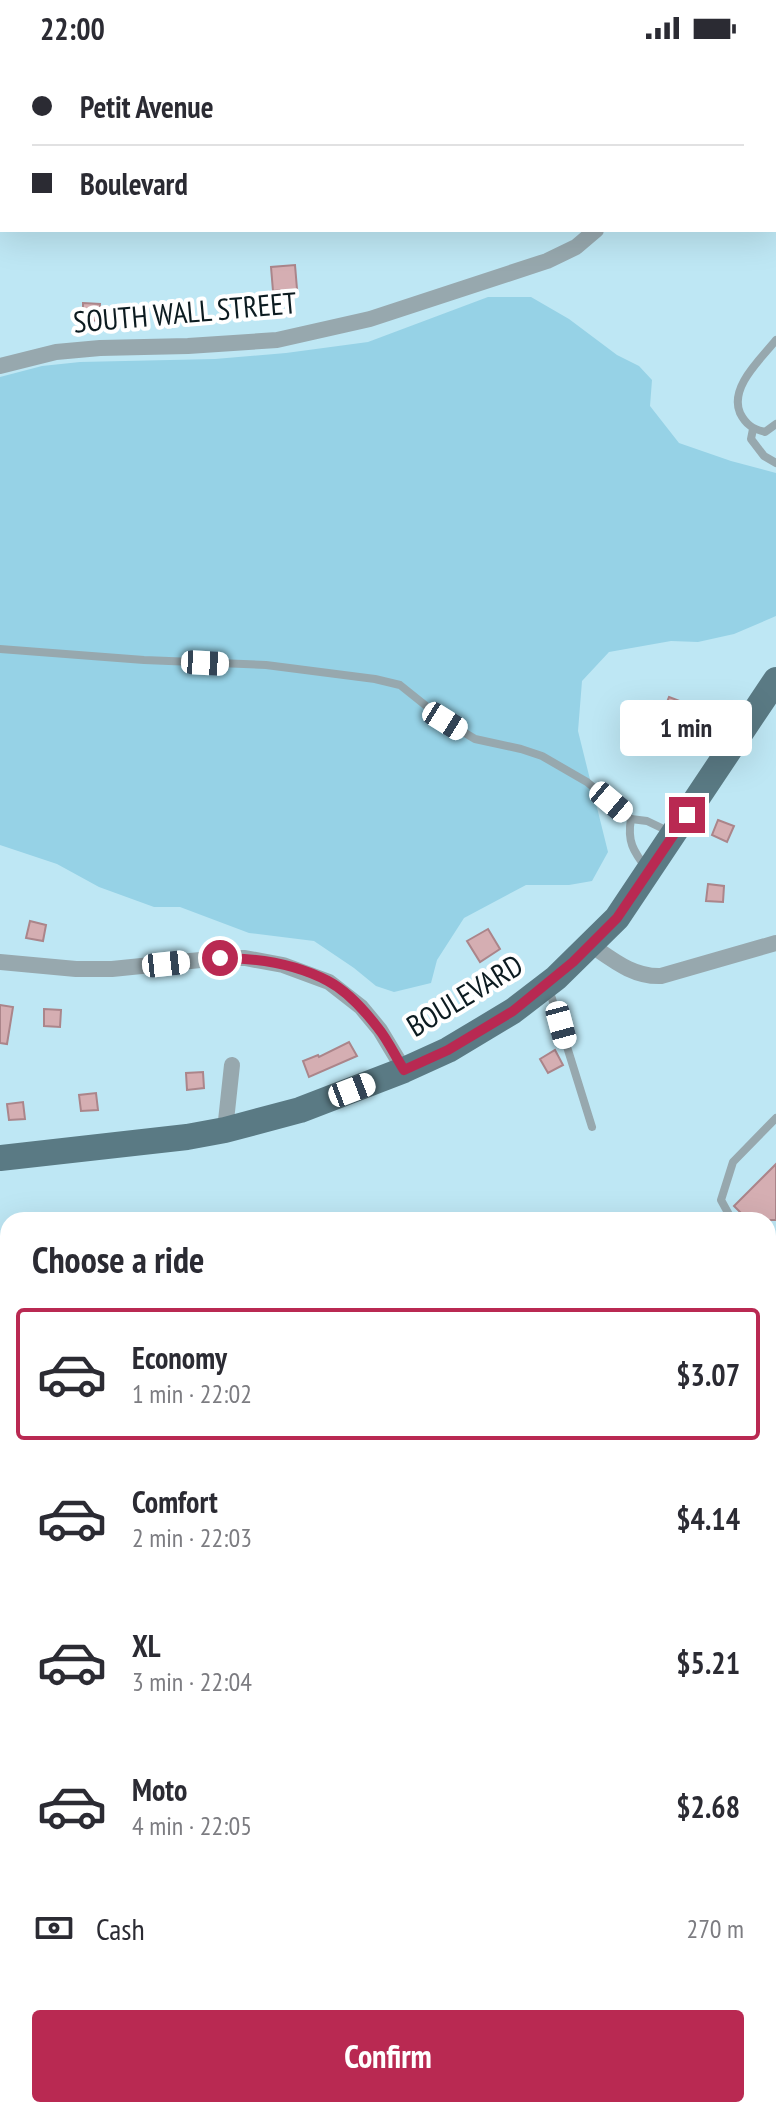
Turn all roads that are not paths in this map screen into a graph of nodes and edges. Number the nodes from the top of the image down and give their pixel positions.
1 (594, 232) edge
2 (776, 340) edge
3 (0, 366) edge
4 (776, 424) edge
5 (753, 429) junction
6 (776, 463) edge
7 (0, 649) edge
8 (776, 680) edge
9 (631, 819) junction
10 (674, 834) junction
11 (649, 871) junction
12 (776, 943) edge
13 (591, 945) junction
14 (0, 962) edge
15 (547, 984) junction
16 (232, 1065) dead end
17 (404, 1070) junction
18 (776, 1118) edge
19 (592, 1127) dead end
20 (225, 1130) junction
21 (0, 1158) edge
22 (728, 1212) edge

1 - 3 street, SOUTH WALL STREET
2 - 5 lane
4 - 5 lane
5 - 6 lane
7 - 9 lane
8 - 10 main road, BOULEVARD
9 - 10 lane
9 - 11 lane
10 - 11 main road, BOULEVARD
11 - 13 main road, BOULEVARD
12 - 13 street
13 - 15 main road, BOULEVARD
14 - 17 street
15 - 17 main road, BOULEVARD
15 - 19 lane
16 - 20 street
17 - 20 main road, BOULEVARD
18 - 22 lane
20 - 21 main road, BOULEVARD

